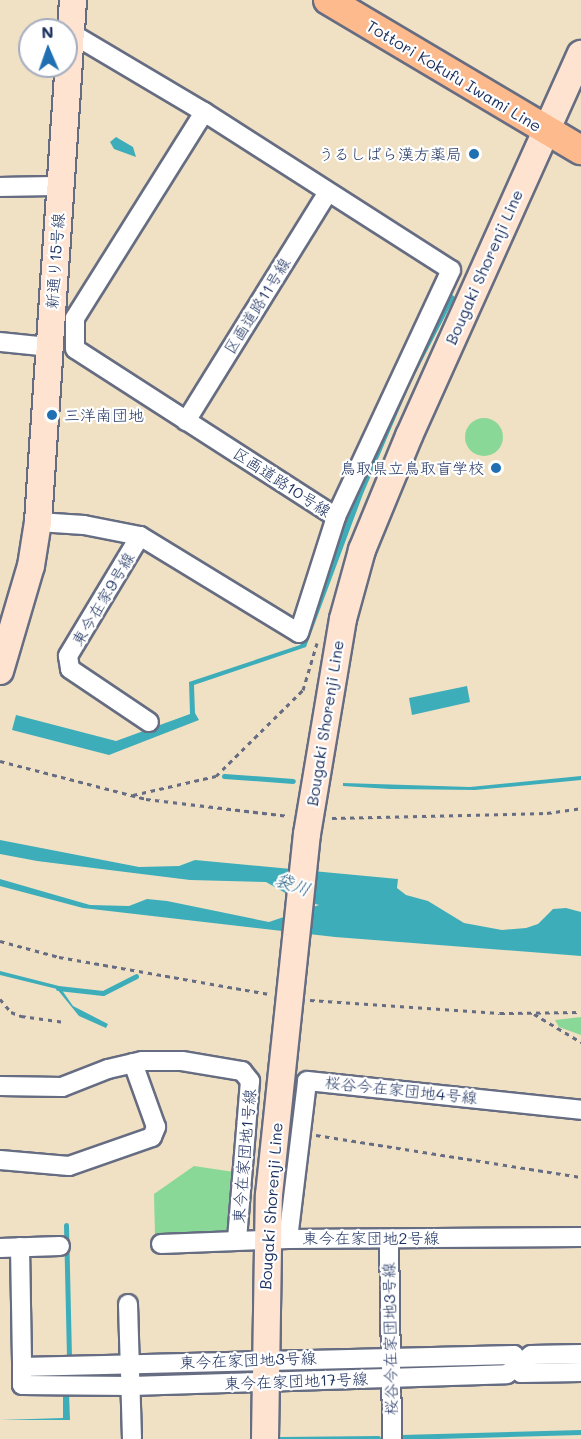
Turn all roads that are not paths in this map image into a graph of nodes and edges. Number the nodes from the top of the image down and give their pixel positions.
1 (73, 0) edge
2 (328, 0) edge
3 (72, 18) edge
4 (78, 37) edge
5 (581, 54) edge
6 (67, 78) edge
7 (204, 112) junction
8 (544, 130) junction
9 (581, 150) edge
10 (59, 186) junction
11 (0, 187) edge
12 (328, 192) junction
13 (451, 270) junction
14 (477, 285) junction
15 (0, 342) edge
16 (50, 347) junction
17 (186, 421) junction
18 (336, 517) junction
19 (38, 522) junction
20 (140, 537) junction
21 (0, 671) edge
22 (150, 722) dead end
23 (133, 1063) junction
24 (0, 1086) edge
25 (581, 1110) edge
26 (0, 1160) edge
27 (581, 1237) edge
28 (276, 1239) junction
29 (389, 1239) junction
30 (237, 1240) junction
31 (161, 1244) dead end
32 (60, 1246) dead end
33 (20, 1247) junction
34 (0, 1248) edge
35 (128, 1304) dead end
36 (581, 1354) edge
37 (390, 1356) junction
38 (130, 1364) junction
39 (516, 1364) junction
40 (22, 1367) junction
41 (264, 1372) junction
42 (581, 1372) edge
43 (390, 1378) junction
44 (130, 1386) junction
45 (132, 1439) edge
46 (265, 1439) edge
47 (392, 1439) edge

1 - 3 main road, 新通り15号線
2 - 8 main road, Tottori Kokufu Iwami Line
4 - 7 street
5 - 8 main road, Bougaki Shorenji Line
6 - 10 main road, 新通り15号線
7 - 12 street
7 - 17 street, 区画道路10号線
8 - 9 main road, Tottori Kokufu Iwami Line
8 - 14 main road, Bougaki Shorenji Line
10 - 11 street
10 - 16 main road, 新通り15号線
12 - 13 street
12 - 17 street, 区画道路11号線
13 - 14 street
13 - 18 street, 区画道路10号線
14 - 28 main road, Bougaki Shorenji Line
15 - 16 street
16 - 19 main road, 新通り15号線
17 - 18 street, 区画道路10号線
18 - 20 street
19 - 20 street, 東今在家9号線
19 - 21 main road, 新通り15号線
20 - 22 street, 東今在家9号線
23 - 24 street, 東今在家団地1号線
23 - 26 street
23 - 30 street, 東今在家団地1号線
25 - 28 street, 桜谷今在家団地4号線
27 - 29 street, 東今在家団地2号線
28 - 29 street, 東今在家団地2号線
28 - 30 street, 東今在家団地2号線
28 - 41 main road, Bougaki Shorenji Line
29 - 37 street, 桜谷今在家団地3号線
30 - 31 street, 東今在家団地2号線
32 - 33 street
33 - 34 street
33 - 40 street
35 - 38 street
36 - 39 street, 東今在家団地17号線
37 - 39 street, 東今在家団地3号線
37 - 41 street, 東今在家団地3号線
37 - 43 street, 桜谷今在家団地3号線
38 - 40 street, 東今在家団地3号線
38 - 41 street, 東今在家団地3号線
38 - 44 street
39 - 42 street, 東今在家団地3号線
39 - 43 street, 東今在家団地17号線
40 - 44 street, 東今在家団地17号線
41 - 43 street, 東今在家団地17号線
41 - 44 street, 東今在家団地17号線
41 - 46 main road, Bougaki Shorenji Line
43 - 47 street, 桜谷今在家団地3号線
44 - 45 street

